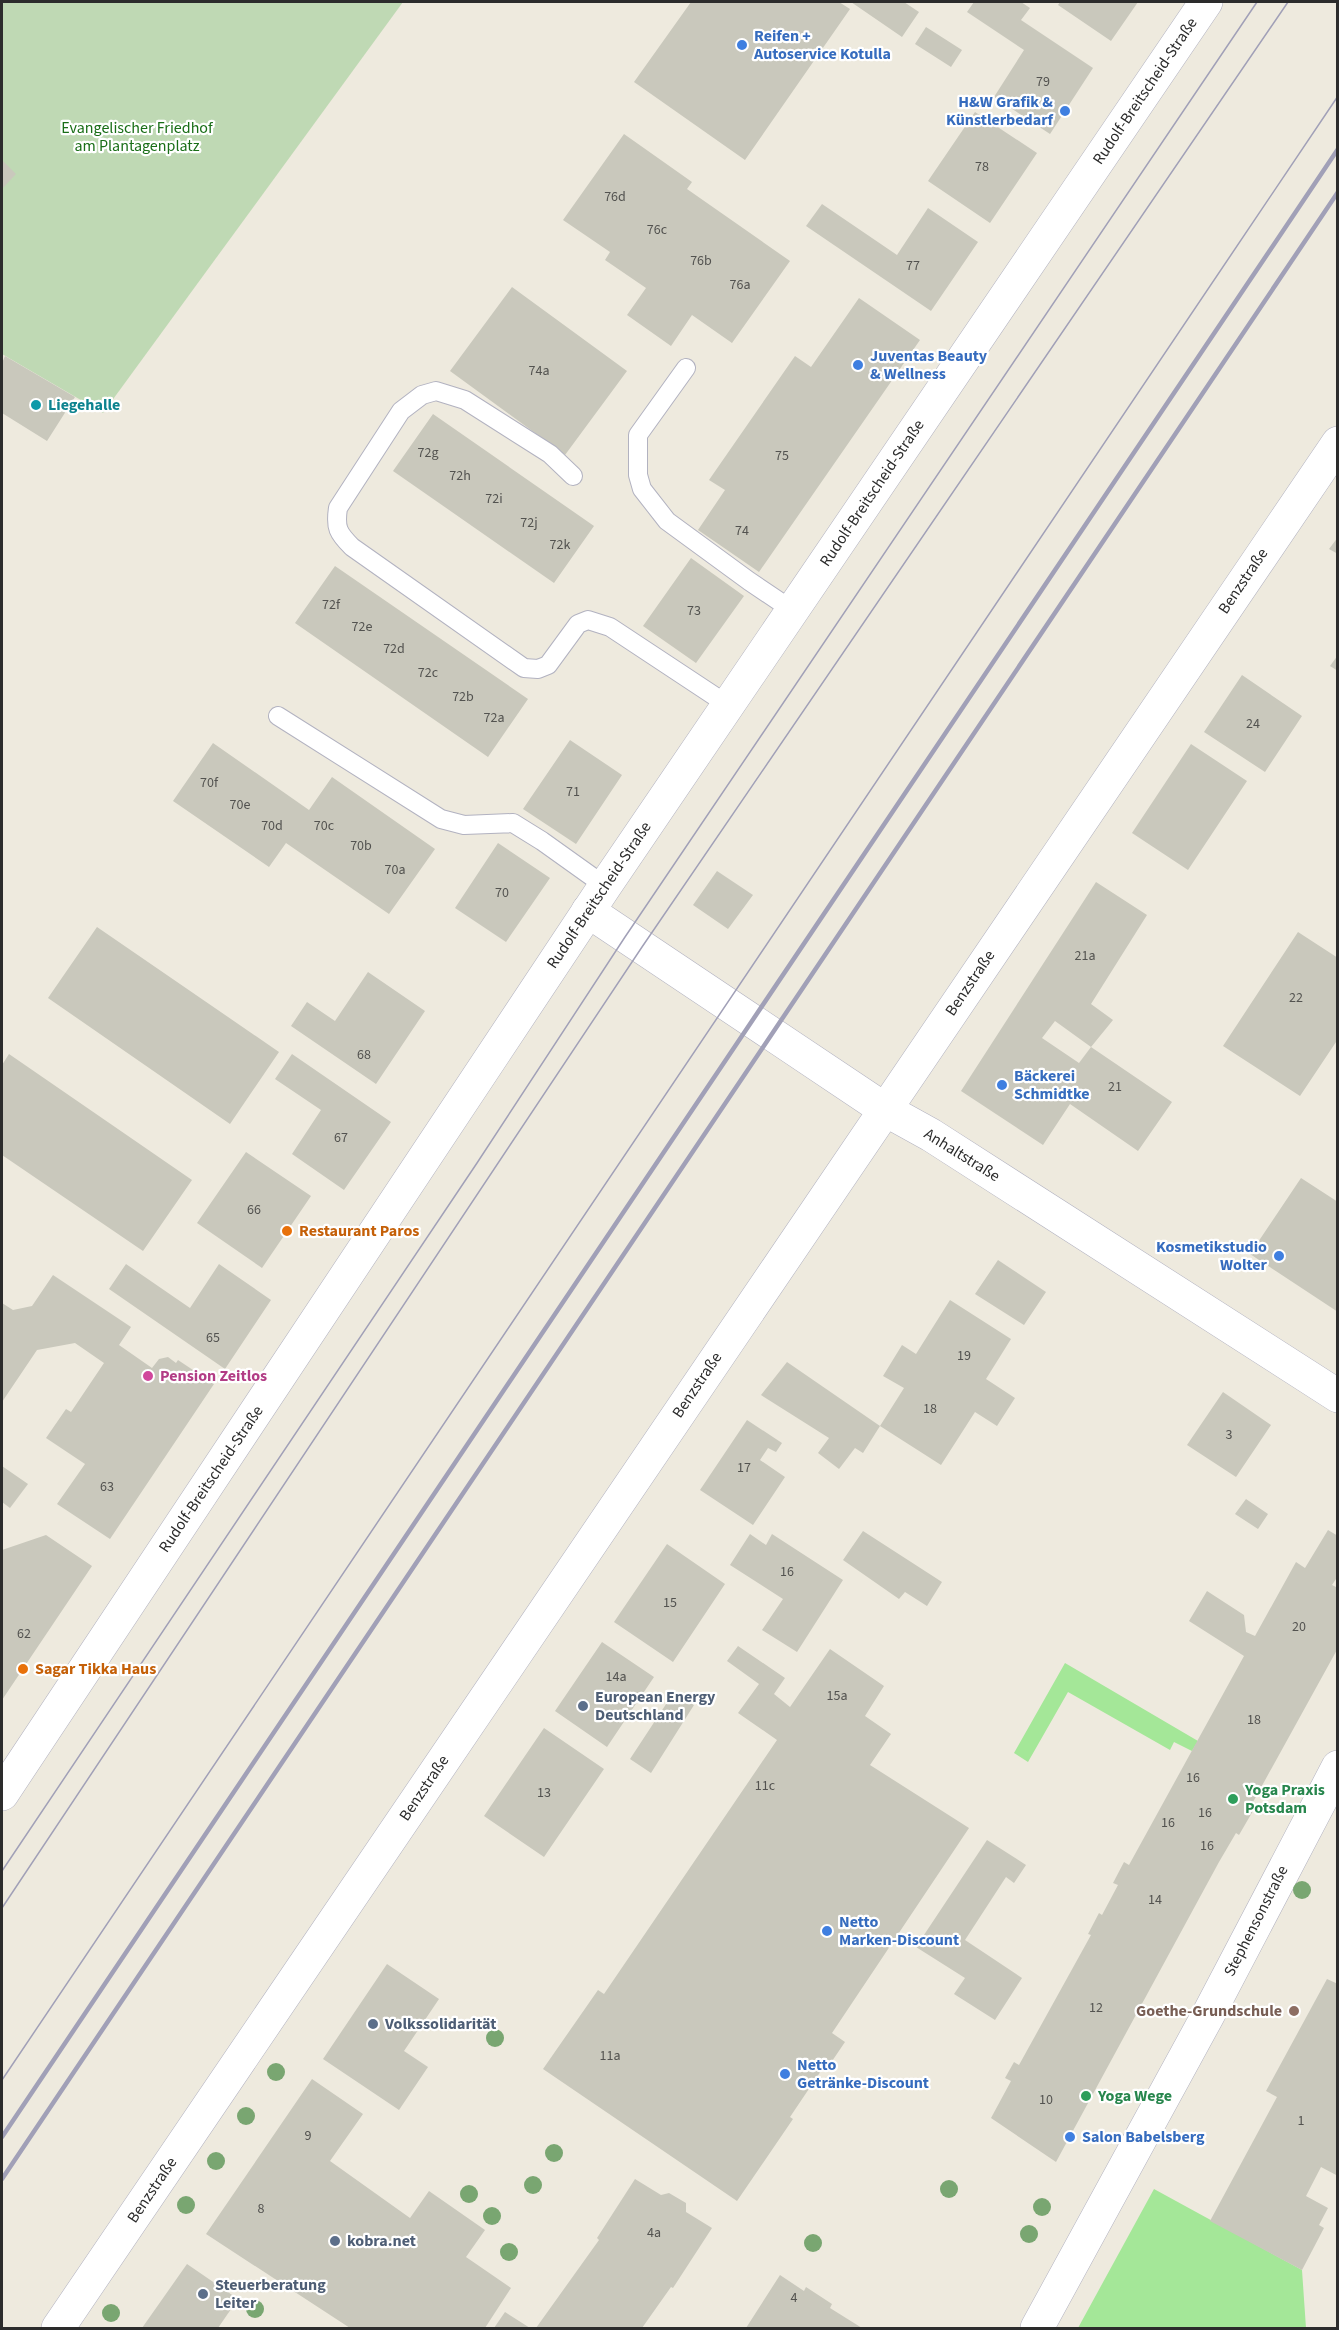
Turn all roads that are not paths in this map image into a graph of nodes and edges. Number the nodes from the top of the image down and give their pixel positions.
1 (1206, 2) edge
2 (686, 368) dead end
3 (1338, 443) edge
4 (573, 476) dead end
5 (792, 610) junction
6 (728, 705) junction
7 (278, 716) dead end
8 (597, 898) junction
9 (884, 1109) junction
10 (1338, 1396) edge
11 (1338, 1767) edge
12 (2, 1794) edge
13 (58, 2328) edge
14 (1037, 2328) edge

1 - 5 street, Rudolf-Breitscheid-Straße
2 - 5 lane
3 - 9 street, Benzstraße
4 - 6 lane
5 - 6 street, Rudolf-Breitscheid-Straße
6 - 8 street, Rudolf-Breitscheid-Straße
7 - 8 lane
8 - 9 street, Anhaltstraße
8 - 12 street, Rudolf-Breitscheid-Straße
9 - 10 street, Anhaltstraße
9 - 13 street, Benzstraße
11 - 14 street, Stephensonstraße

